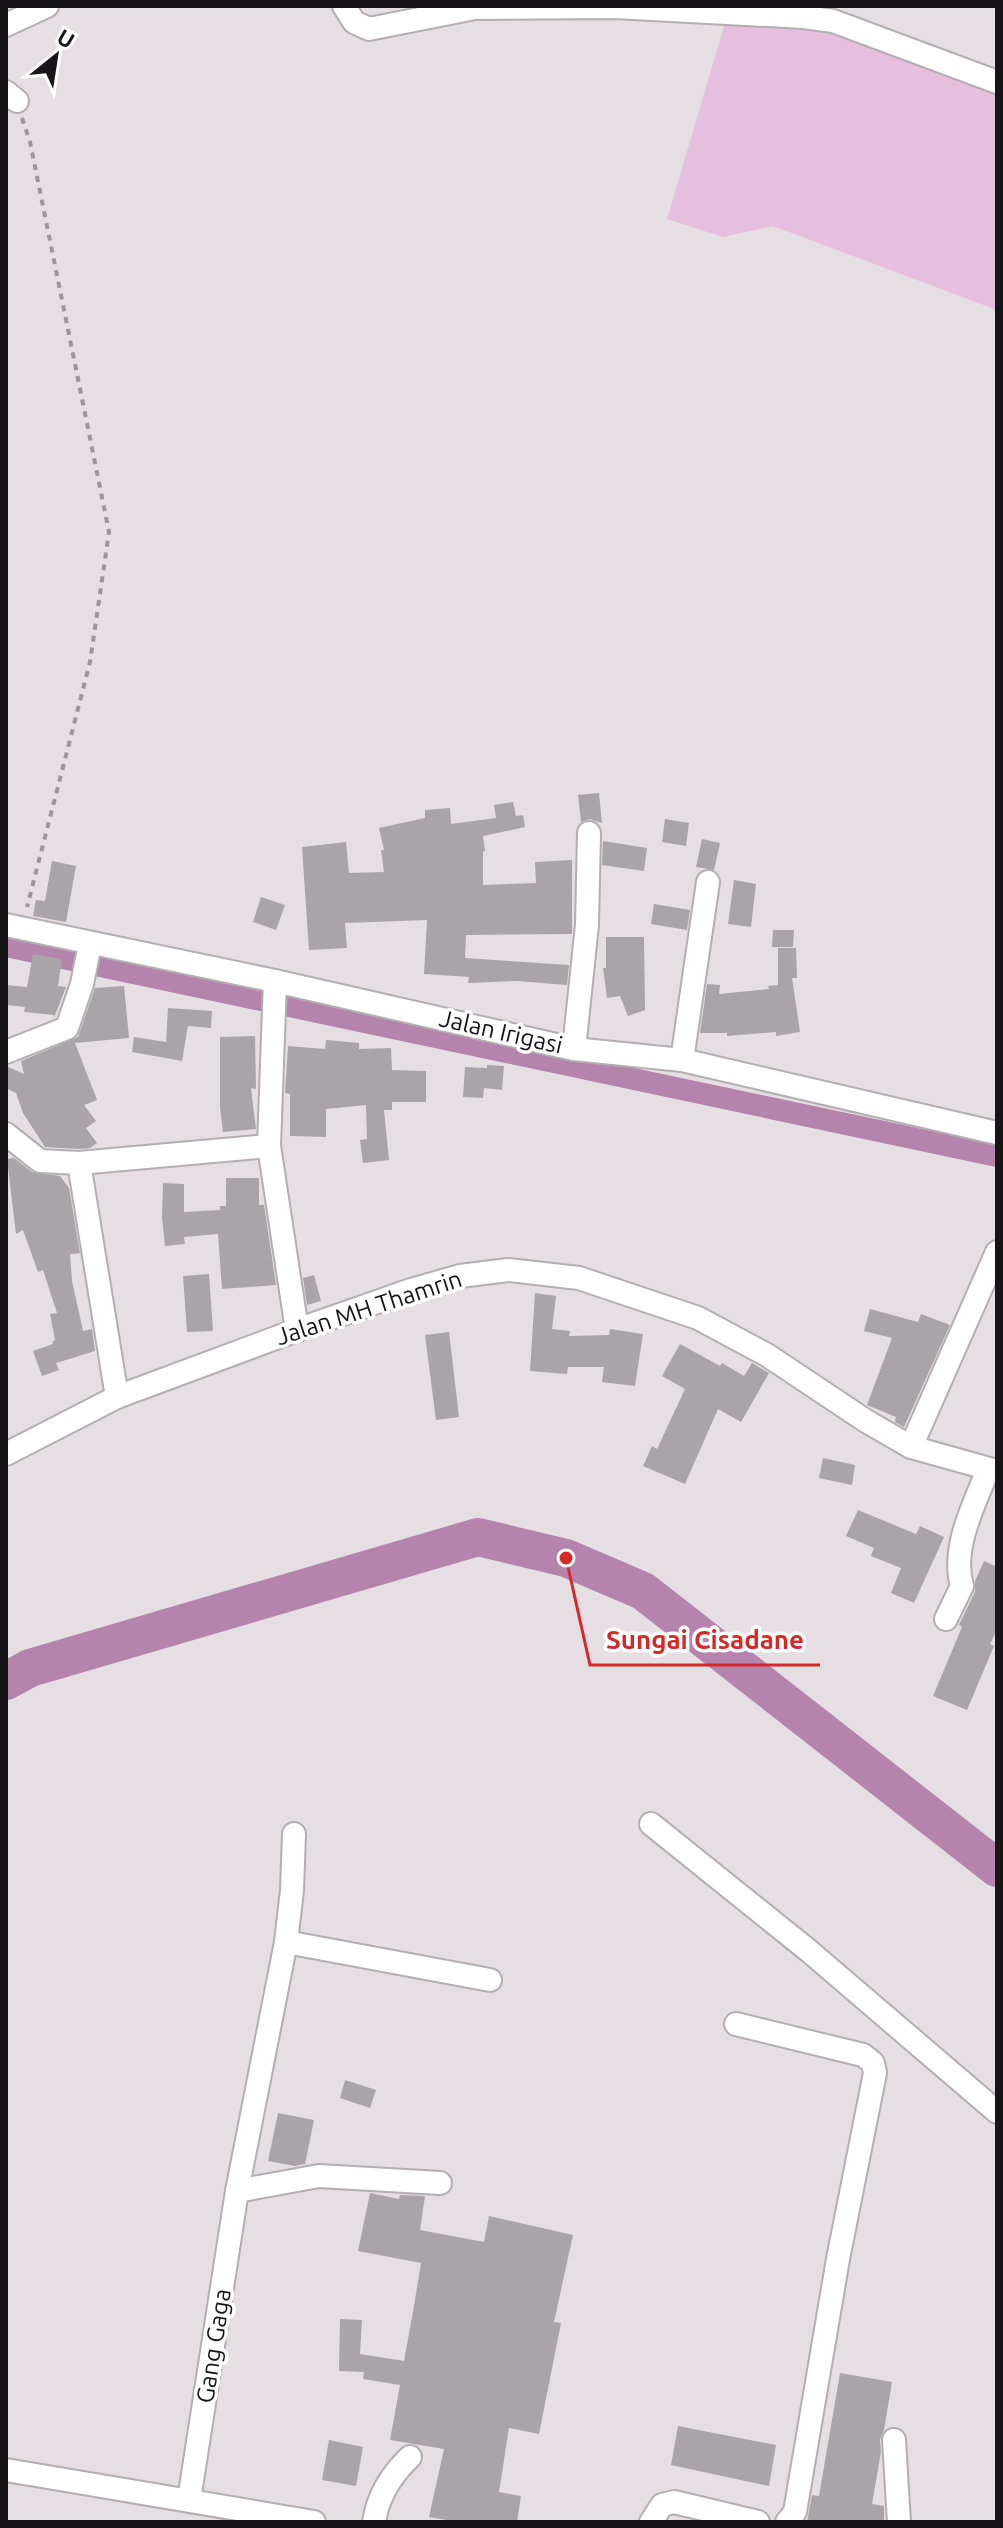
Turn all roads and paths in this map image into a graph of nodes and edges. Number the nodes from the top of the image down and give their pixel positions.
1 (47, 6) edge
2 (344, 6) edge
3 (6, 25) edge
4 (997, 82) edge
5 (11, 97) edge
6 (589, 833) dead end
7 (708, 882) dead end
8 (14, 927) edge
9 (87, 956) junction
10 (274, 991) junction
11 (574, 1049) junction
12 (6, 1052) edge
13 (682, 1060) junction
14 (997, 1133) edge
15 (6, 1134) edge
16 (269, 1146) junction
17 (79, 1163) junction
18 (997, 1252) edge
19 (297, 1330) junction
20 (117, 1397) junction
21 (911, 1447) junction
22 (6, 1454) edge
23 (992, 1470) edge
24 (946, 1619) dead end
25 (651, 1824) dead end
26 (294, 1834) dead end
27 (286, 1942) junction
28 (490, 1980) dead end
29 (736, 2024) dead end
30 (997, 2112) edge
31 (440, 2183) dead end
32 (237, 2191) junction
33 (894, 2440) dead end
34 (410, 2457) dead end
35 (6, 2470) edge
36 (189, 2500) junction
37 (314, 2522) edge
38 (374, 2522) edge
39 (651, 2522) edge
40 (758, 2522) edge
41 (787, 2522) edge
42 (899, 2522) edge

1 - 3 street
2 - 4 street
5 - 8 path
6 - 11 street
7 - 13 street
8 - 9 street, Jalan Irigasi
9 - 10 street, Jalan Irigasi
9 - 12 street
10 - 11 street, Jalan Irigasi
10 - 16 street
11 - 13 street, Jalan Irigasi
13 - 14 street, Jalan Irigasi
15 - 17 street
16 - 17 street
16 - 19 street
17 - 20 street
18 - 21 street
19 - 20 street, Jalan MH Thamrin
19 - 21 street, Jalan MH Thamrin
20 - 22 street, Jalan MH Thamrin
21 - 23 street, Jalan MH Thamrin
23 - 24 street
25 - 30 street
26 - 27 street, Gang Gaga
27 - 28 street
27 - 32 street, Gang Gaga
29 - 41 street
31 - 32 street
32 - 36 street, Gang Gaga
33 - 42 street
34 - 38 street
35 - 36 street
36 - 37 street
39 - 40 street

